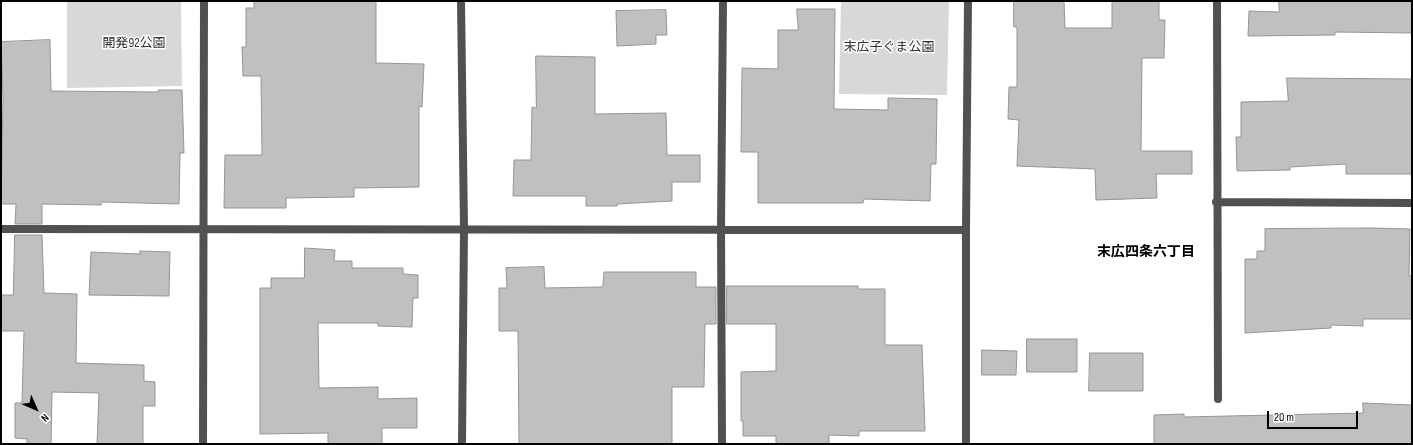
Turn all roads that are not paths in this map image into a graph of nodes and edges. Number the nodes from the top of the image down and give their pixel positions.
1 (204, 1) edge
2 (461, 1) edge
3 (723, 1) edge
4 (968, 1) edge
5 (1217, 1) edge
6 (1216, 202) junction
7 (1412, 203) edge
8 (464, 228) junction
9 (721, 228) junction
10 (1, 229) edge
11 (204, 229) junction
12 (966, 230) junction
13 (1218, 399) dead end
14 (202, 444) edge
15 (462, 444) edge
16 (722, 444) edge
17 (966, 444) edge

1 - 11 street
2 - 8 street
3 - 9 street
4 - 12 street
5 - 6 street
6 - 7 street
6 - 13 street
8 - 9 street
8 - 11 street
8 - 15 street
9 - 12 street
9 - 16 street
10 - 11 street
11 - 14 street
12 - 17 street

